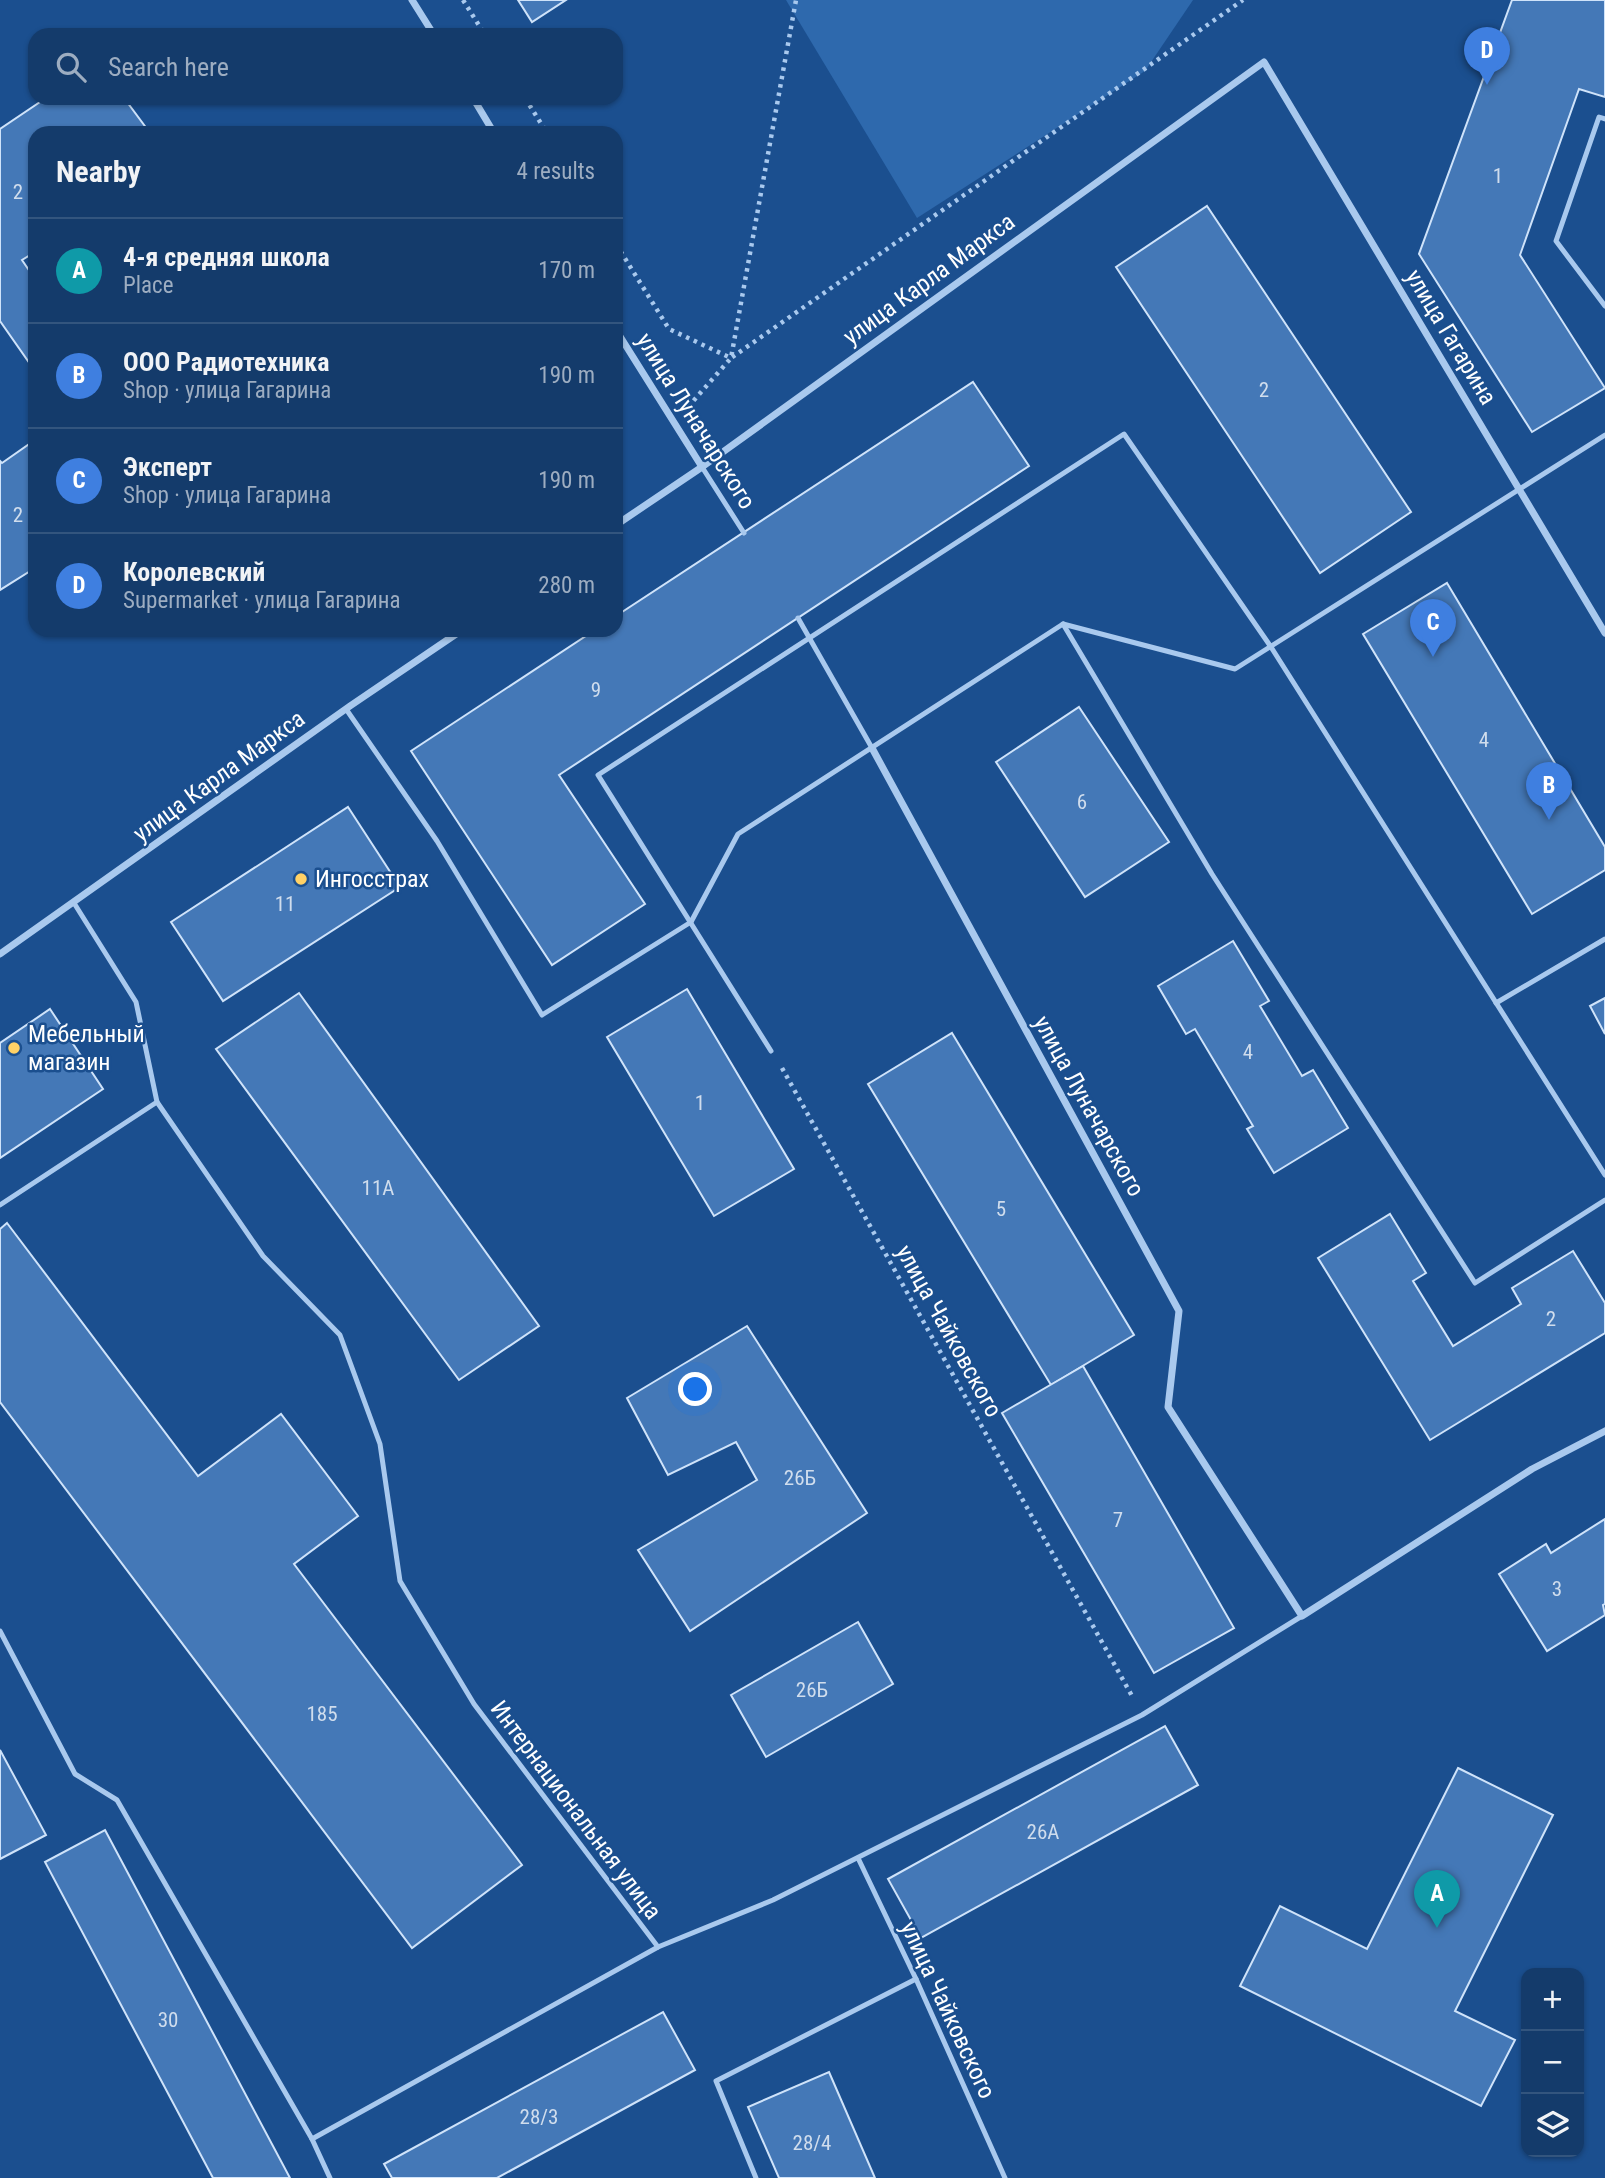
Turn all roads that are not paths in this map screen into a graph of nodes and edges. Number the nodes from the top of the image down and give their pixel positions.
1 (412, 0) edge
2 (430, 28) edge
3 (1264, 62) joint
4 (477, 105) edge
5 (1605, 119) edge
6 (490, 126) edge
7 (1605, 306) edge
8 (623, 341) edge
9 (1605, 435) edge
10 (702, 467) junction
11 (1519, 489) junction
12 (623, 520) edge
13 (744, 533) dead end
14 (798, 618) dead end
15 (1063, 624) junction
16 (1605, 633) edge
17 (451, 637) edge
18 (809, 637) junction
19 (1271, 647) junction
20 (346, 709) junction
21 (872, 748) junction
22 (74, 903) junction
23 (691, 922) junction
24 (1605, 939) edge
25 (0, 954) edge
26 (1496, 1003) junction
27 (771, 1051) road end
28 (157, 1102) junction
29 (1605, 1175) edge
30 (1605, 1200) edge
31 (0, 1205) edge
32 (1605, 1431) edge
33 (1302, 1616) junction
34 (0, 1631) edge
35 (858, 1858) junction
36 (658, 1947) junction
37 (916, 1979) junction
38 (312, 2139) junction
39 (330, 2178) edge
40 (756, 2178) edge
41 (1005, 2178) edge

1 - 2 street
3 - 10 street, улица Карла Маркса
3 - 11 street, улица Гагарина
4 - 6 street
5 - 7 lane
8 - 10 street, улица Луначарского
9 - 11 lane
10 - 12 street, улица Карла Маркса
10 - 13 lane, улица Луначарского
11 - 16 street, улица Гагарина
11 - 19 lane
14 - 18 lane, улица Луначарского
15 - 19 lane
15 - 21 lane
15 - 30 lane
17 - 20 street, улица Карла Маркса
18 - 19 lane
18 - 21 lane, улица Луначарского
18 - 23 lane
19 - 26 lane
20 - 22 street, улица Карла Маркса
20 - 23 lane
21 - 23 lane
21 - 33 street, улица Луначарского
22 - 25 street, улица Карла Маркса
22 - 28 lane, Интернациональная улица
23 - 27 lane
24 - 26 lane
26 - 29 lane
28 - 31 lane
28 - 36 lane, Интернациональная улица
32 - 33 street
33 - 35 lane, Интернациональная улица
34 - 38 lane
35 - 36 lane, Интернациональная улица
35 - 37 lane, улица Чайковского
36 - 38 lane
37 - 40 lane
37 - 41 lane, улица Чайковского
38 - 39 lane

